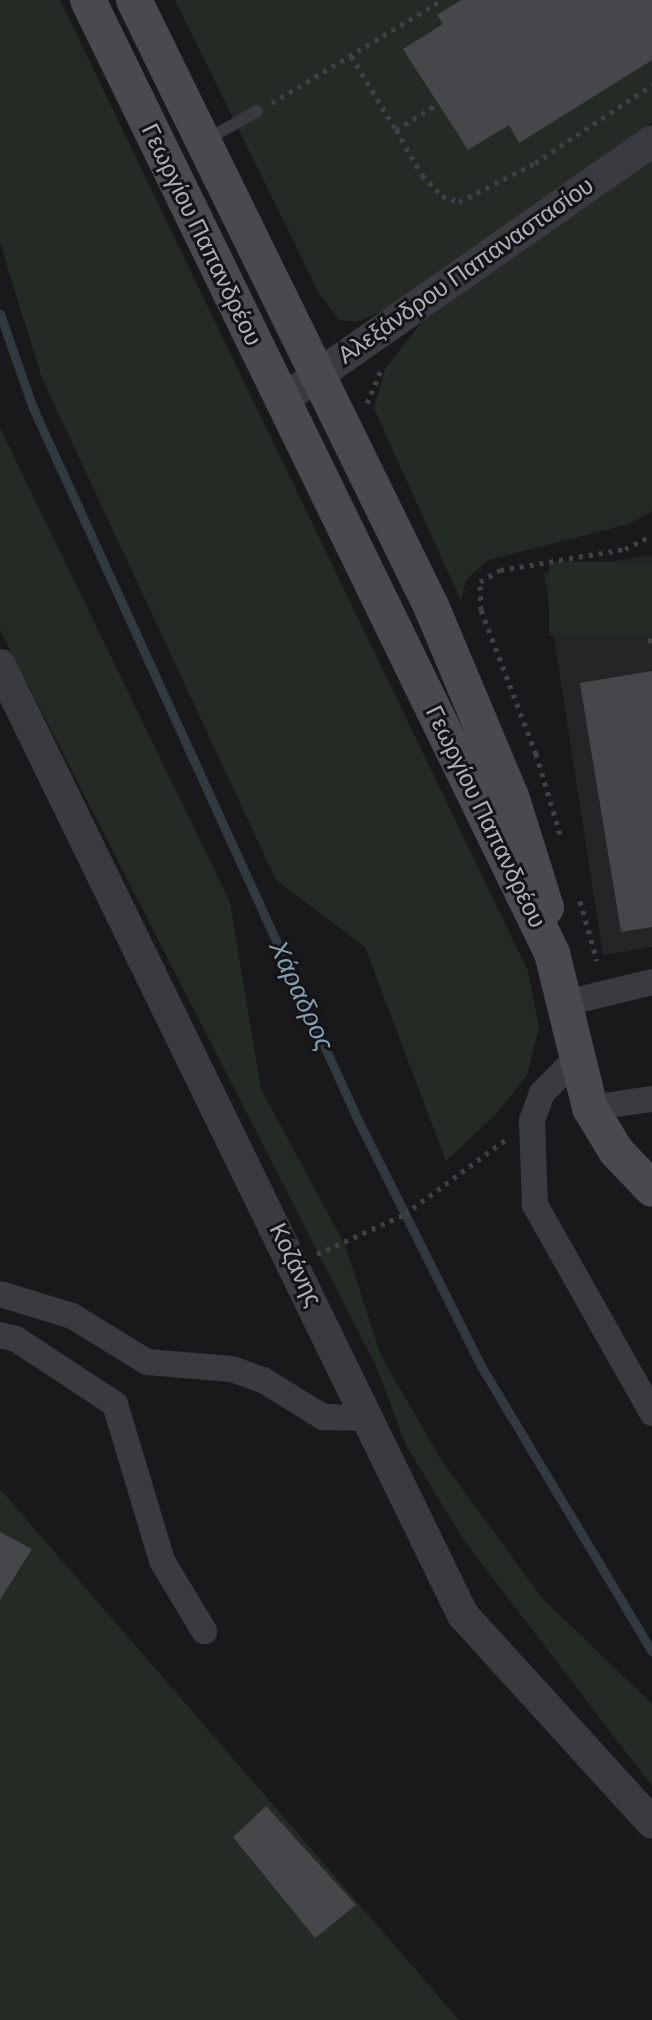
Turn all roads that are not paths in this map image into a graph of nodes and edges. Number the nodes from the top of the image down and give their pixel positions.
1 (88, 0) edge
2 (134, 0) edge
3 (257, 111) road end
4 (204, 141) junction
5 (652, 141) edge
6 (319, 374) junction
7 (281, 401) junction
8 (0, 665) edge
9 (552, 953) junction
10 (652, 982) edge
11 (566, 1003) junction
12 (576, 1059) junction
13 (652, 1099) edge
14 (590, 1108) junction
15 (652, 1189) edge
16 (0, 1294) edge
17 (0, 1335) edge
18 (652, 1413) edge
19 (368, 1418) junction
20 (204, 1631) dead end
21 (652, 1823) edge

1 - 7 main road, Γεωργίου Παπανδρέου
2 - 4 main road, Γεωργίου Παπανδρέου
3 - 4 lane
4 - 6 main road, Γεωργίου Παπανδρέου
5 - 6 street, Αλεξάνδρου Παπαναστασίου
6 - 7 street, Αλεξάνδρου Παπαναστασίου
6 - 9 main road, Γεωργίου Παπανδρέου
7 - 9 main road, Γεωργίου Παπανδρέου
8 - 19 street, Κοζάνης
9 - 11 main road
10 - 11 street
11 - 12 main road
12 - 14 main road
12 - 18 street
13 - 14 street
14 - 15 main road
16 - 19 street
17 - 20 street
19 - 21 street, Κοζάνης

